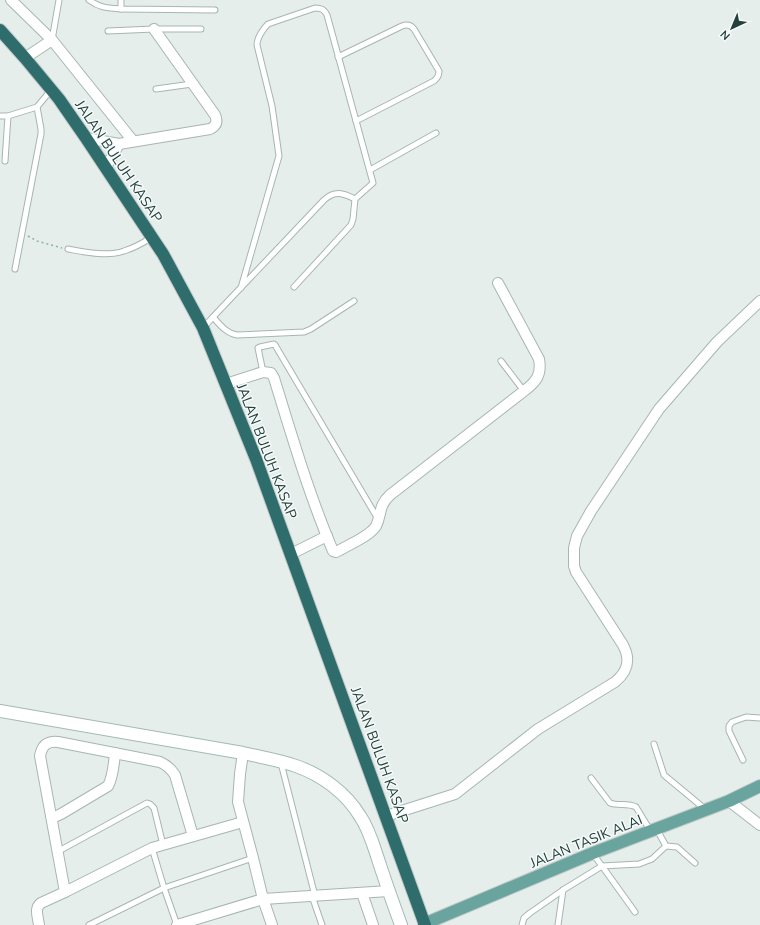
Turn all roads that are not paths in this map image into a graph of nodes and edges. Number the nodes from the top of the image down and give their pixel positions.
1 (11, 0) edge
2 (59, 0) edge
3 (89, 0) edge
4 (121, 0) edge
5 (121, 9) junction
6 (215, 10) dead end
7 (154, 29) junction
8 (201, 29) dead end
9 (0, 30) edge
10 (108, 31) dead end
11 (52, 40) junction
12 (338, 57) junction
13 (25, 58) junction
14 (193, 84) junction
15 (156, 89) dead end
16 (51, 90) junction
17 (37, 107) junction
18 (0, 116) edge
19 (8, 116) junction
20 (356, 121) junction
21 (436, 133) dead end
22 (86, 138) junction
23 (133, 142) junction
24 (119, 144) junction
25 (5, 161) dead end
26 (106, 167) junction
27 (370, 170) junction
28 (355, 199) junction
29 (152, 237) junction
30 (68, 250) road end
31 (16, 269) dead end
32 (498, 284) dead end
33 (294, 287) dead end
34 (241, 288) junction
35 (354, 301) dead end
36 (760, 301) edge
37 (213, 317) junction
38 (202, 328) junction
39 (501, 361) dead end
40 (262, 372) junction
41 (226, 384) junction
42 (524, 392) junction
43 (378, 520) junction
44 (326, 536) junction
45 (291, 554) junction
46 (0, 711) edge
47 (760, 718) edge
48 (654, 744) dead end
49 (115, 753) junction
50 (243, 753) junction
51 (743, 760) dead end
52 (281, 761) junction
53 (591, 778) dead end
54 (760, 786) edge
55 (729, 801) junction
56 (706, 810) junction
57 (386, 816) junction
58 (52, 818) junction
59 (243, 822) junction
60 (760, 825) edge
61 (653, 830) junction
62 (193, 836) junction
63 (163, 845) junction
64 (666, 846) junction
65 (152, 848) junction
66 (58, 852) junction
67 (593, 853) junction
68 (253, 858) junction
69 (695, 863) dead end
70 (602, 866) junction
71 (164, 888) junction
72 (563, 890) junction
73 (389, 891) junction
74 (65, 892) junction
75 (362, 893) junction
76 (313, 896) junction
77 (263, 899) junction
78 (635, 912) dead end
79 (425, 924) edge
80 (39, 925) edge
81 (89, 925) edge
82 (177, 925) edge
83 (272, 925) edge
84 (322, 925) edge
85 (373, 925) edge
86 (401, 925) edge
87 (522, 925) edge
88 (558, 925) edge

1 - 11 street
2 - 11 lane
3 - 5 lane
4 - 5 lane
5 - 6 lane
7 - 8 lane
7 - 10 lane
7 - 14 street
9 - 13 highway, JALAN BULUH KASAP
11 - 13 street
11 - 23 street
12 - 20 lane
12 - 20 lane
12 - 34 lane
13 - 16 highway, JALAN BULUH KASAP
14 - 15 lane
14 - 23 street
16 - 17 lane
16 - 22 highway, JALAN BULUH KASAP
17 - 19 lane
17 - 31 lane
18 - 19 lane
19 - 25 lane
20 - 27 lane
21 - 27 lane
22 - 24 street
22 - 26 highway, JALAN BULUH KASAP
23 - 24 street
24 - 26 street
26 - 29 highway, JALAN BULUH KASAP
27 - 28 lane
28 - 33 lane
28 - 34 lane
29 - 30 lane
29 - 38 highway, JALAN BULUH KASAP
32 - 42 street
34 - 37 lane
35 - 37 lane
36 - 57 street
37 - 38 lane
38 - 41 highway, JALAN BULUH KASAP
39 - 42 lane
40 - 41 street
40 - 43 lane
40 - 44 street
41 - 45 highway, JALAN BULUH KASAP
42 - 43 street
43 - 44 street
44 - 45 street
45 - 57 highway, JALAN BULUH KASAP
46 - 50 street
47 - 51 lane
48 - 56 lane
49 - 58 street
49 - 58 street
49 - 62 street
50 - 52 street
50 - 59 street
52 - 73 street
52 - 76 lane
53 - 61 lane
54 - 55 main road, JALAN TASIK ALAI
55 - 56 main road, JALAN TASIK ALAI
55 - 60 street
56 - 61 main road, JALAN TASIK ALAI
57 - 79 highway, JALAN BULUH KASAP
58 - 66 street
59 - 62 street
59 - 68 street
61 - 64 lane
61 - 67 main road, JALAN TASIK ALAI
62 - 63 street
63 - 65 street
63 - 66 lane
64 - 69 lane
64 - 70 lane
65 - 71 lane
65 - 74 street
66 - 74 street
67 - 70 lane
67 - 79 main road, JALAN TASIK ALAI
68 - 71 lane
68 - 77 street
70 - 72 lane
70 - 78 lane
71 - 81 lane
71 - 82 lane
72 - 87 lane
72 - 88 lane
73 - 75 street
73 - 86 street
74 - 80 street
75 - 76 street
75 - 85 street
76 - 77 street
76 - 84 lane
77 - 82 street
77 - 83 street

